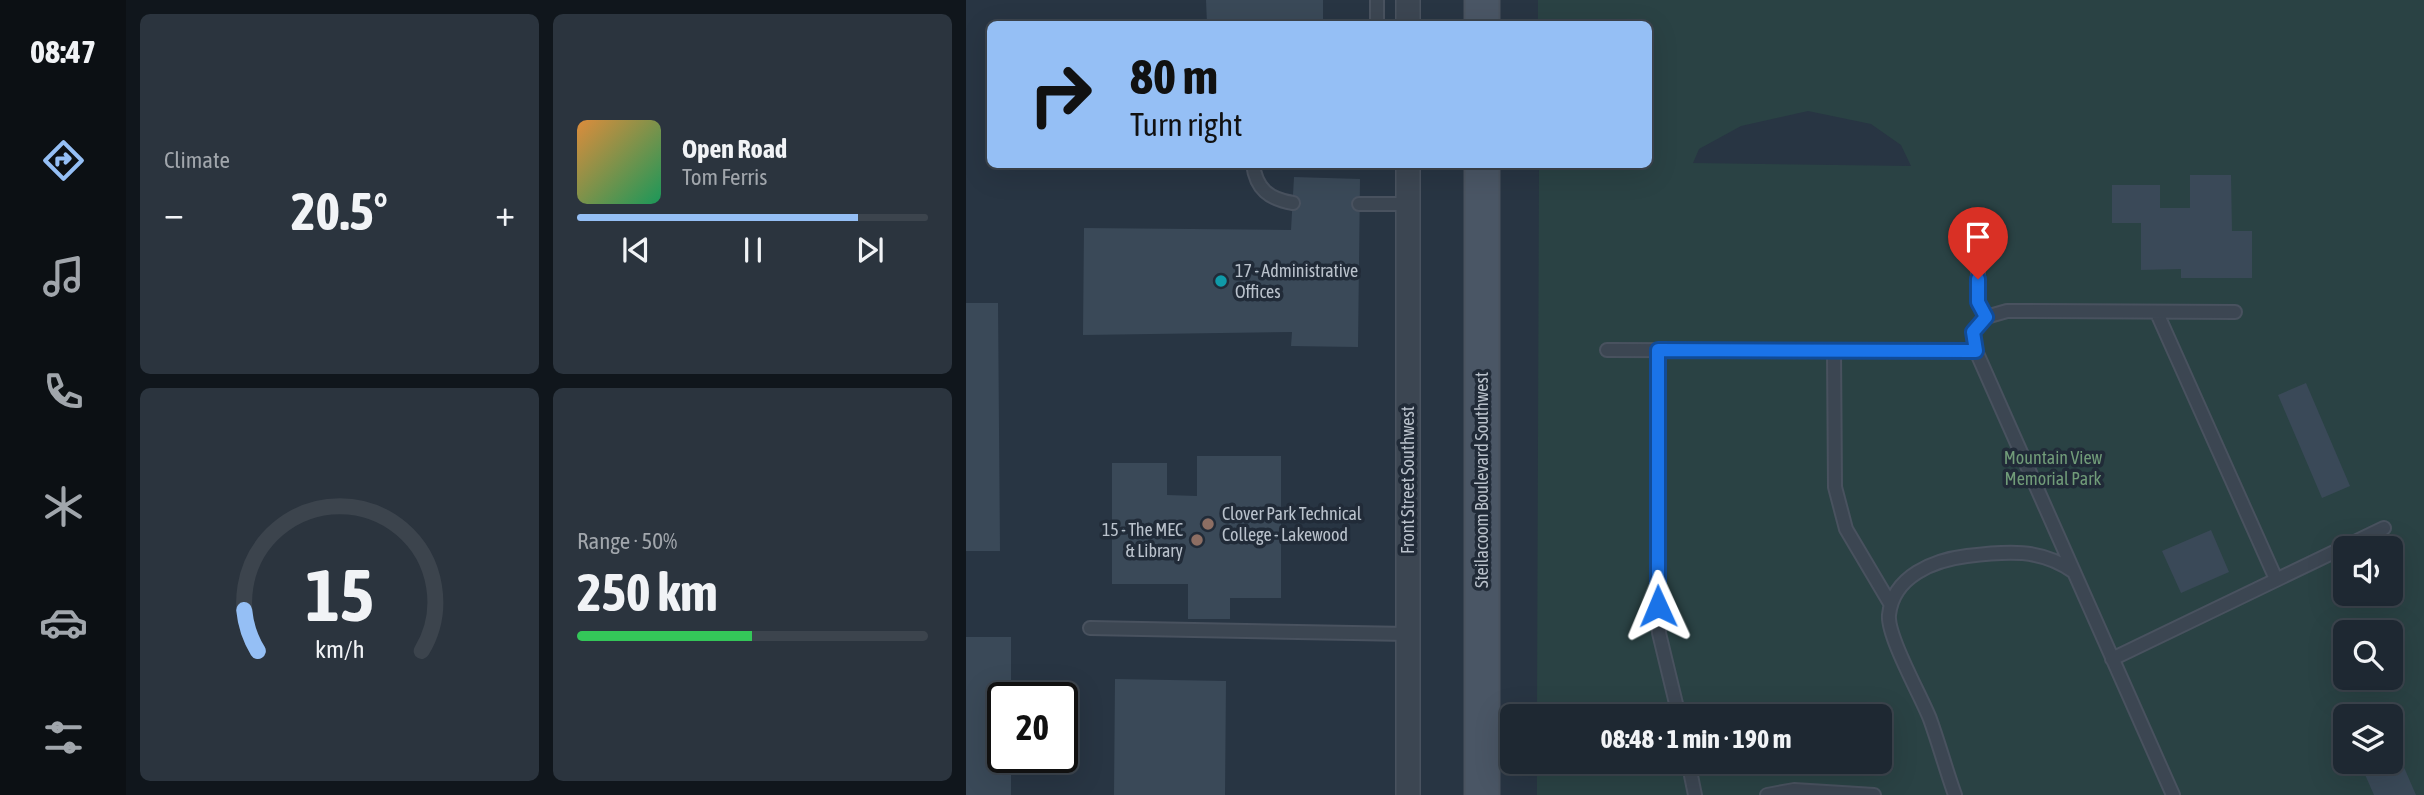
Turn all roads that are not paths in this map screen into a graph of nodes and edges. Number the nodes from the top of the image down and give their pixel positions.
1 (1377, 0) edge
2 (1408, 0) edge
3 (1482, 0) edge
4 (1377, 21) edge
5 (1408, 21) edge
6 (1482, 21) edge
7 (1254, 168) edge
8 (1408, 168) edge
9 (1482, 168) edge
10 (1293, 203) dead end
11 (1359, 204) dead end
12 (1408, 204) junction
13 (1978, 257) dead end
14 (2235, 312) dead end
15 (2157, 313) junction
16 (1986, 317) junction
17 (1607, 350) dead end
18 (1658, 350) junction
19 (1834, 351) junction
20 (1976, 351) junction
21 (2384, 528) dead end
22 (2075, 572) junction
23 (2276, 579) junction
24 (1891, 605) junction
25 (1090, 628) dead end
26 (1408, 634) junction
27 (2112, 659) junction
28 (1676, 704) edge
29 (1691, 774) edge
30 (1408, 795) edge
31 (1482, 795) edge
32 (1695, 795) edge
33 (1767, 795) edge
34 (1874, 795) edge
35 (1955, 795) edge
36 (2173, 795) edge

1 - 4 lane
2 - 5 street
3 - 6 main road
7 - 10 lane
8 - 12 street, Front Street Southwest
9 - 31 main road, Steilacoom Boulevard Southwest
11 - 12 lane
12 - 26 street, Front Street Southwest
13 - 16 lane
14 - 15 lane
15 - 16 lane
15 - 23 lane
16 - 20 lane
17 - 18 lane
18 - 19 lane
18 - 28 lane
19 - 20 lane
19 - 24 lane
20 - 22 lane
21 - 23 lane
22 - 24 lane
22 - 27 lane
23 - 27 lane
24 - 35 lane
25 - 26 lane
26 - 30 street, Front Street Southwest
27 - 36 lane
29 - 32 lane
33 - 34 lane

